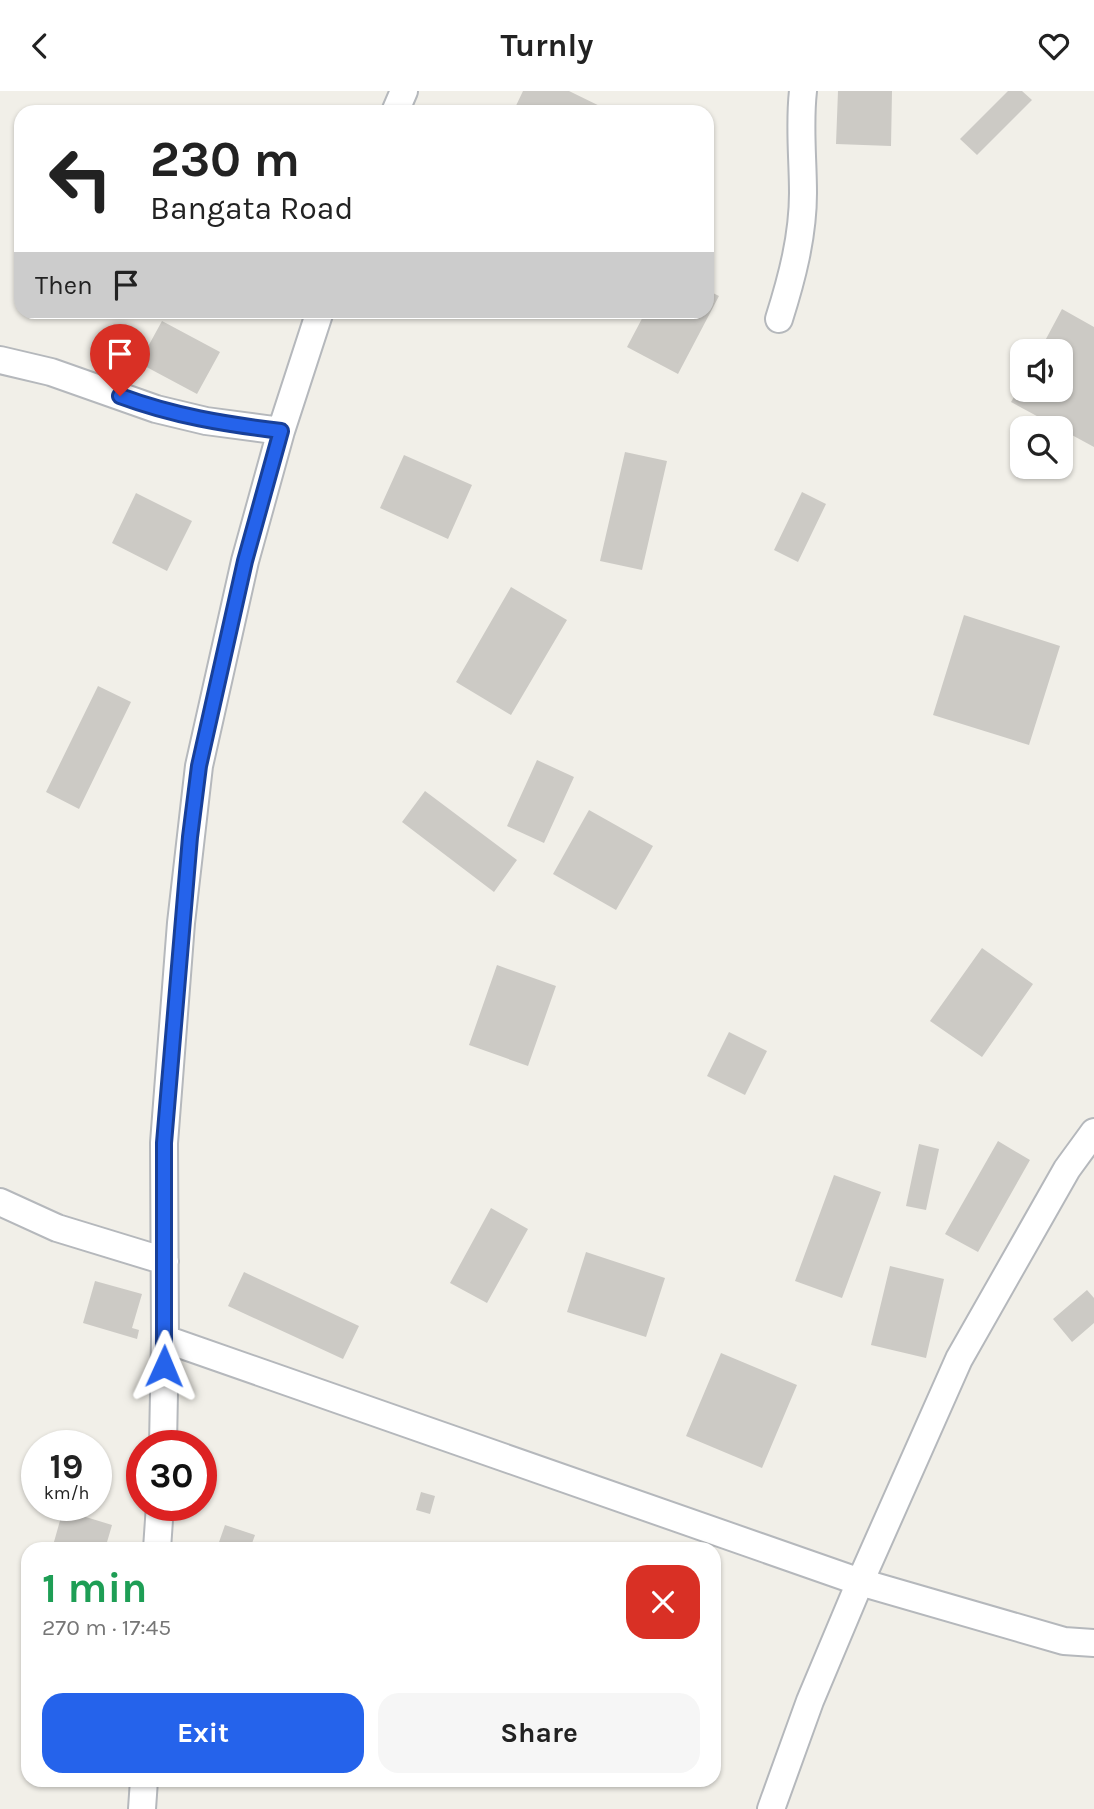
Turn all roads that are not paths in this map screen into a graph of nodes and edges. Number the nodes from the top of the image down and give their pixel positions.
1 (803, 91) edge
2 (317, 319) edge
3 (779, 319) dead end
4 (0, 360) edge
5 (281, 431) junction
6 (1094, 1132) edge
7 (0, 1202) edge
8 (165, 1261) junction
9 (165, 1339) junction
10 (163, 1430) edge
11 (159, 1521) edge
12 (157, 1542) edge
13 (860, 1582) junction
14 (1094, 1643) edge
15 (144, 1787) edge
16 (142, 1809) edge
17 (771, 1809) edge

1 - 3 street
2 - 5 street
4 - 5 street
5 - 8 street
6 - 13 street
7 - 8 street
8 - 9 street
9 - 10 street
9 - 13 street
11 - 12 street
13 - 14 street
13 - 17 street
15 - 16 street

